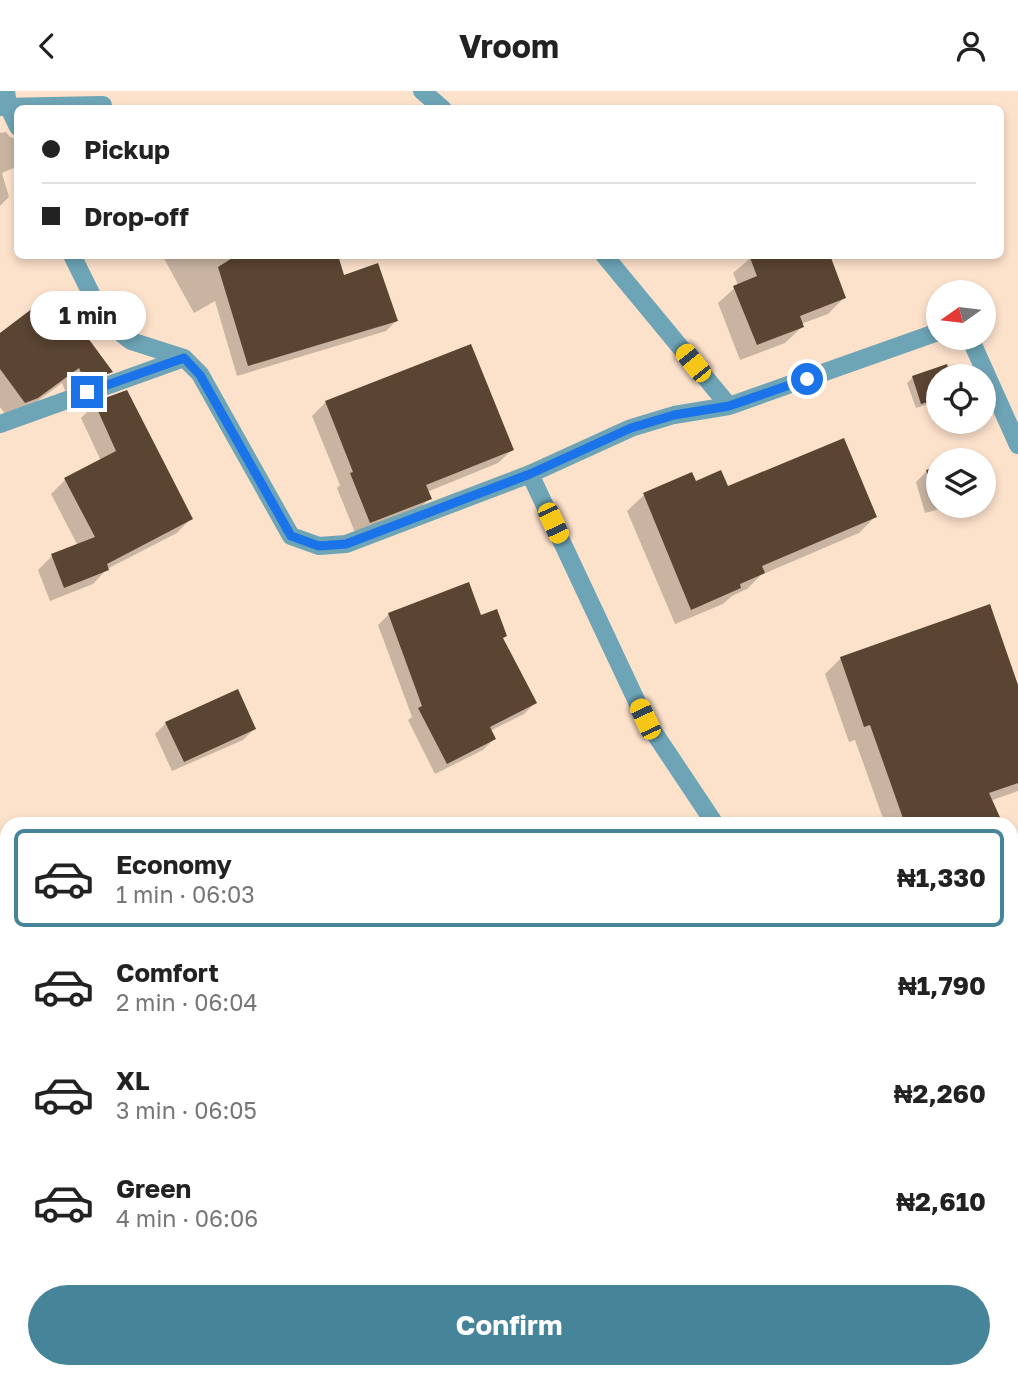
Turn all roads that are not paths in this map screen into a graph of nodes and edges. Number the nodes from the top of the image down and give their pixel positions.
1 (422, 91) edge
2 (5, 101) edge
3 (103, 104) dead end
4 (438, 105) edge
5 (14, 119) edge
6 (74, 259) edge
7 (607, 259) edge
8 (926, 337) edge
9 (975, 350) edge
10 (184, 358) junction
11 (729, 406) junction
12 (0, 424) edge
13 (1018, 445) edge
14 (530, 474) junction
15 (710, 817) edge

1 - 4 street
2 - 3 street
2 - 5 street
6 - 10 street
7 - 11 street
8 - 11 street
9 - 13 street
10 - 12 street
10 - 14 street
11 - 14 street
14 - 15 street

